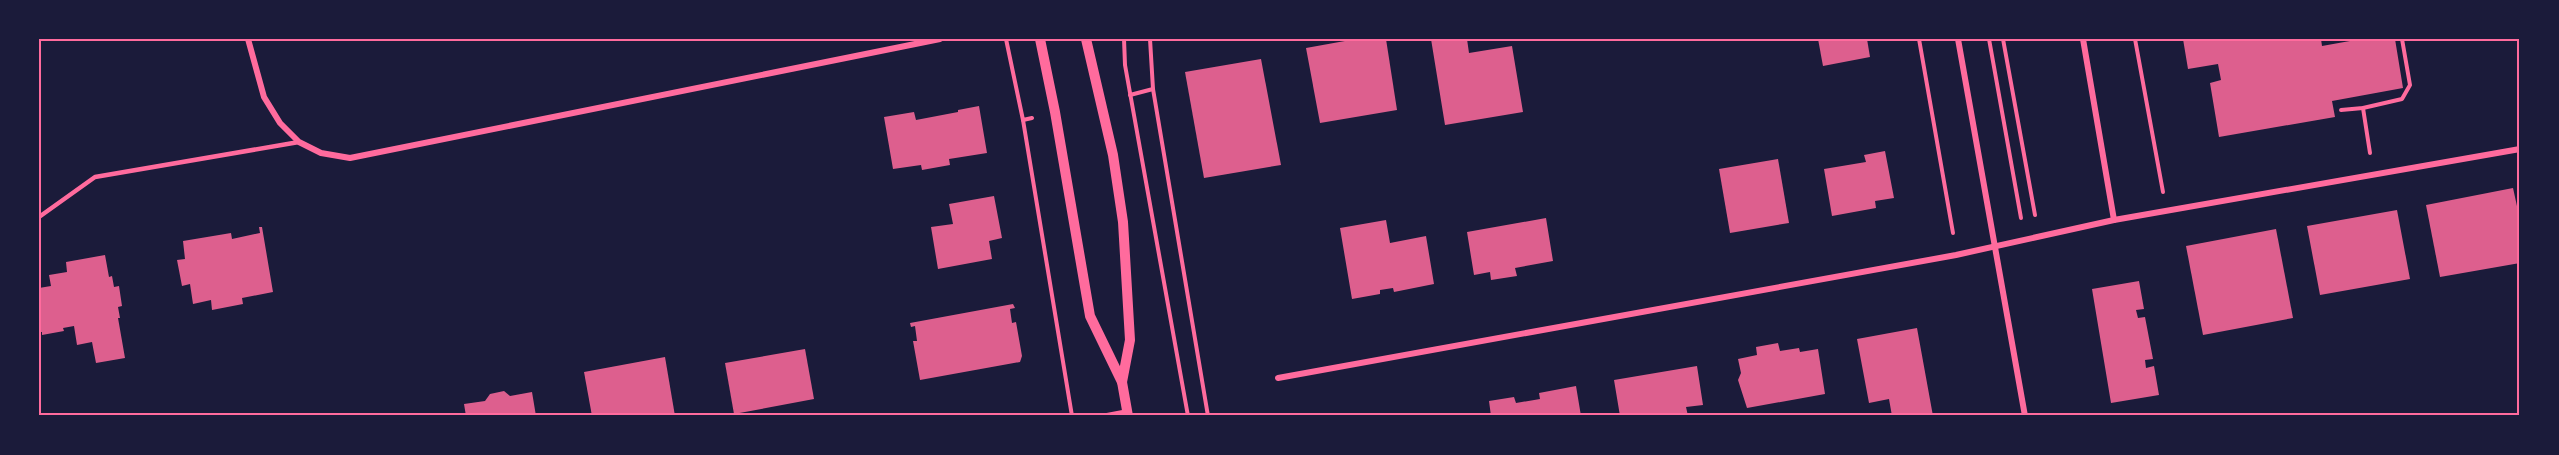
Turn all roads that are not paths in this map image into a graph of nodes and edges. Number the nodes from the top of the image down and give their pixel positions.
1 (248, 39) edge
2 (940, 39) edge
3 (1040, 39) edge
4 (1086, 39) edge
5 (1958, 39) edge
6 (2083, 39) edge
7 (299, 142) junction
8 (2520, 149) edge
9 (39, 217) edge
10 (2114, 220) junction
11 (1995, 248) junction
12 (1278, 378) dead end
13 (1122, 382) junction
14 (1128, 414) edge
15 (1107, 416) edge
16 (2025, 416) edge

1 - 7 street
2 - 7 street
3 - 13 street
4 - 13 street
5 - 11 street
6 - 10 street
7 - 9 lane
8 - 10 street
10 - 11 street
11 - 12 street
11 - 16 street
13 - 14 street
14 - 15 street

